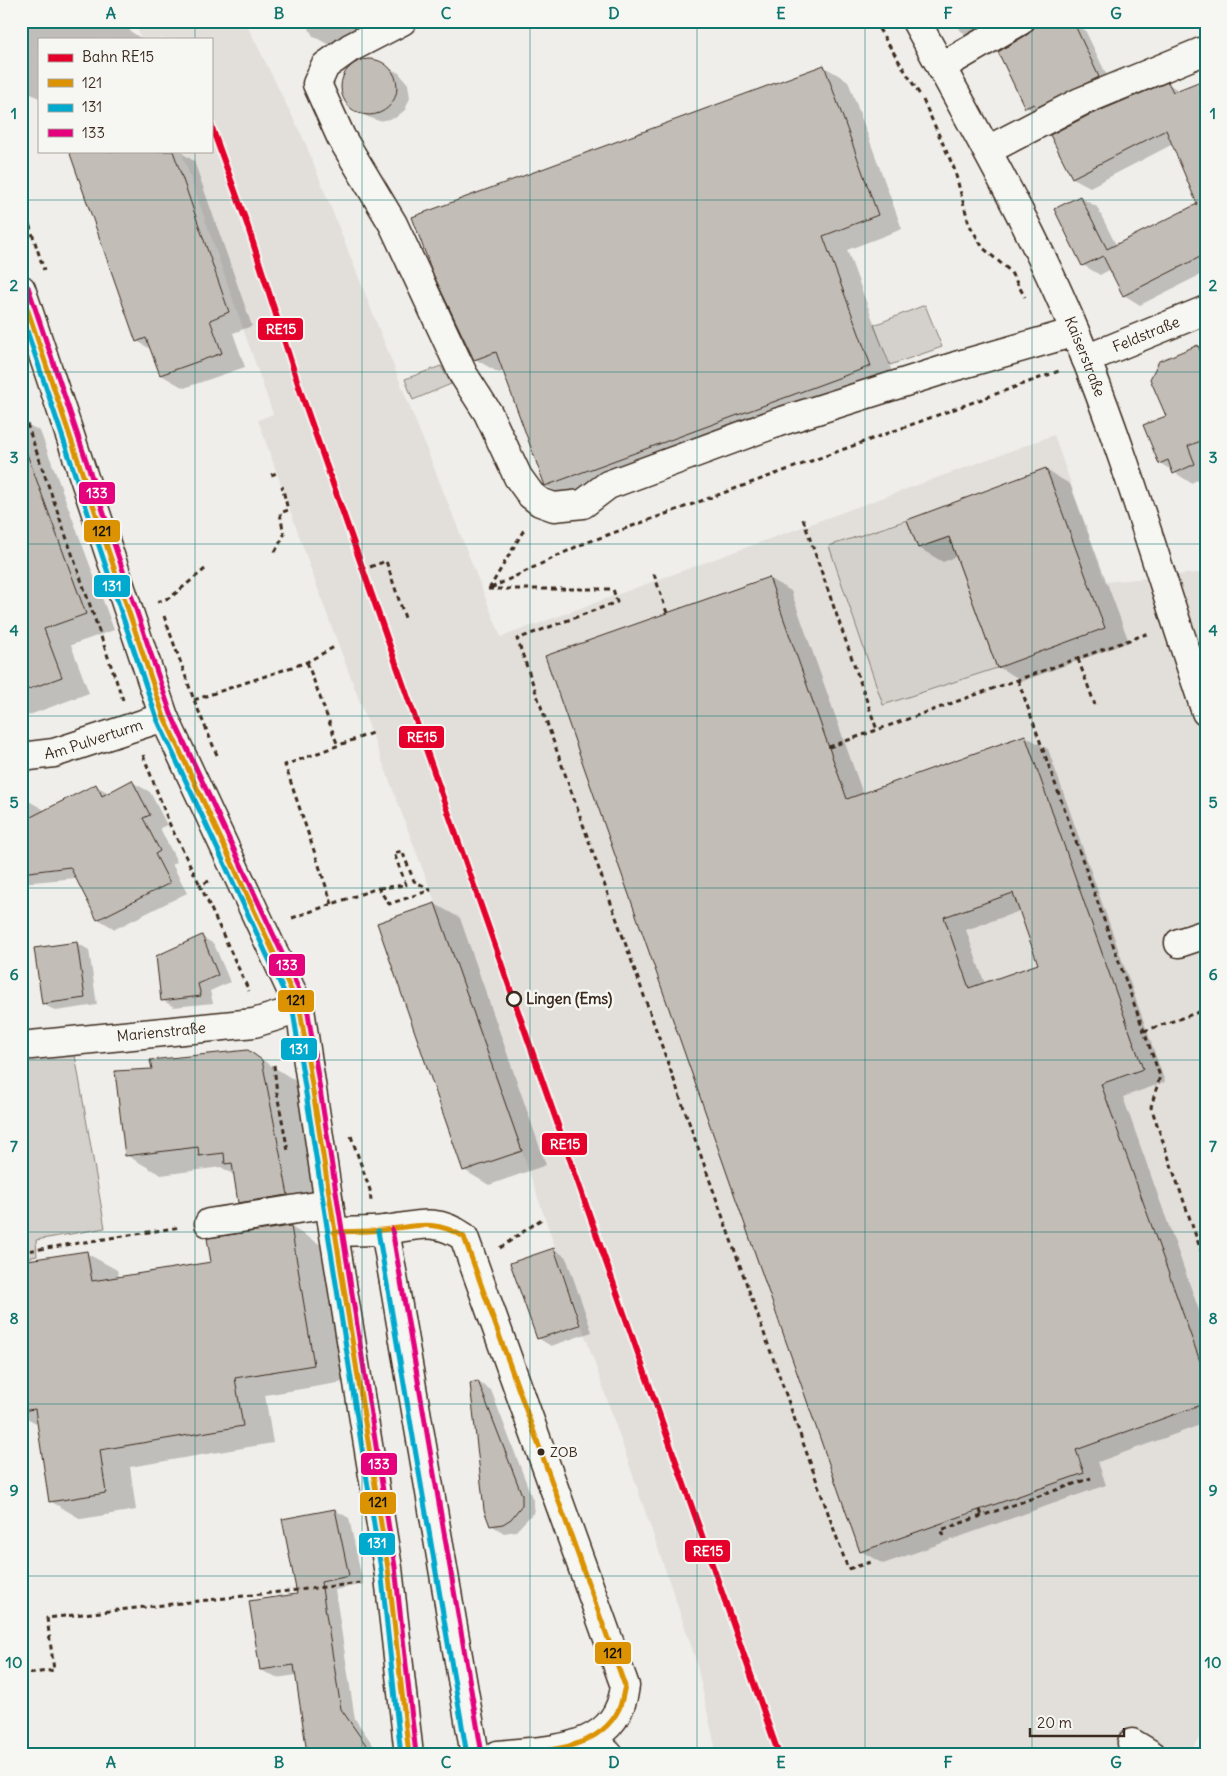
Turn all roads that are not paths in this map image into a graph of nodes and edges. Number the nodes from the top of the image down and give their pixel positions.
1 (402, 21) edge
2 (916, 21) edge
3 (1020, 21) edge
4 (1206, 50) edge
5 (941, 67) junction
6 (988, 150) junction
7 (21, 289) edge
8 (1206, 310) edge
9 (1075, 332) junction
10 (1086, 359) junction
11 (1206, 712) edge
12 (164, 717) junction
13 (21, 757) edge
14 (1206, 934) edge
15 (1179, 943) dead end
16 (300, 1009) junction
17 (21, 1046) edge
18 (328, 1204) junction
19 (209, 1223) road end
20 (385, 1230) junction
21 (334, 1232) junction
22 (600, 1747) edge
23 (409, 1755) edge
24 (475, 1755) edge
25 (498, 1755) edge

1 - 9 street
2 - 5 street, Kaiserstraße
3 - 5 street
4 - 6 street
5 - 6 street, Kaiserstraße
6 - 9 street, Kaiserstraße
7 - 12 street
8 - 10 street, Feldstraße
9 - 10 street, Kaiserstraße
10 - 11 street, Kaiserstraße
12 - 13 street, Am Pulverturm
12 - 16 street
14 - 15 street
16 - 17 street, Marienstraße
16 - 18 street
18 - 19 street
18 - 21 street
20 - 21 street
20 - 22 street
20 - 24 street
21 - 23 street
22 - 25 street

